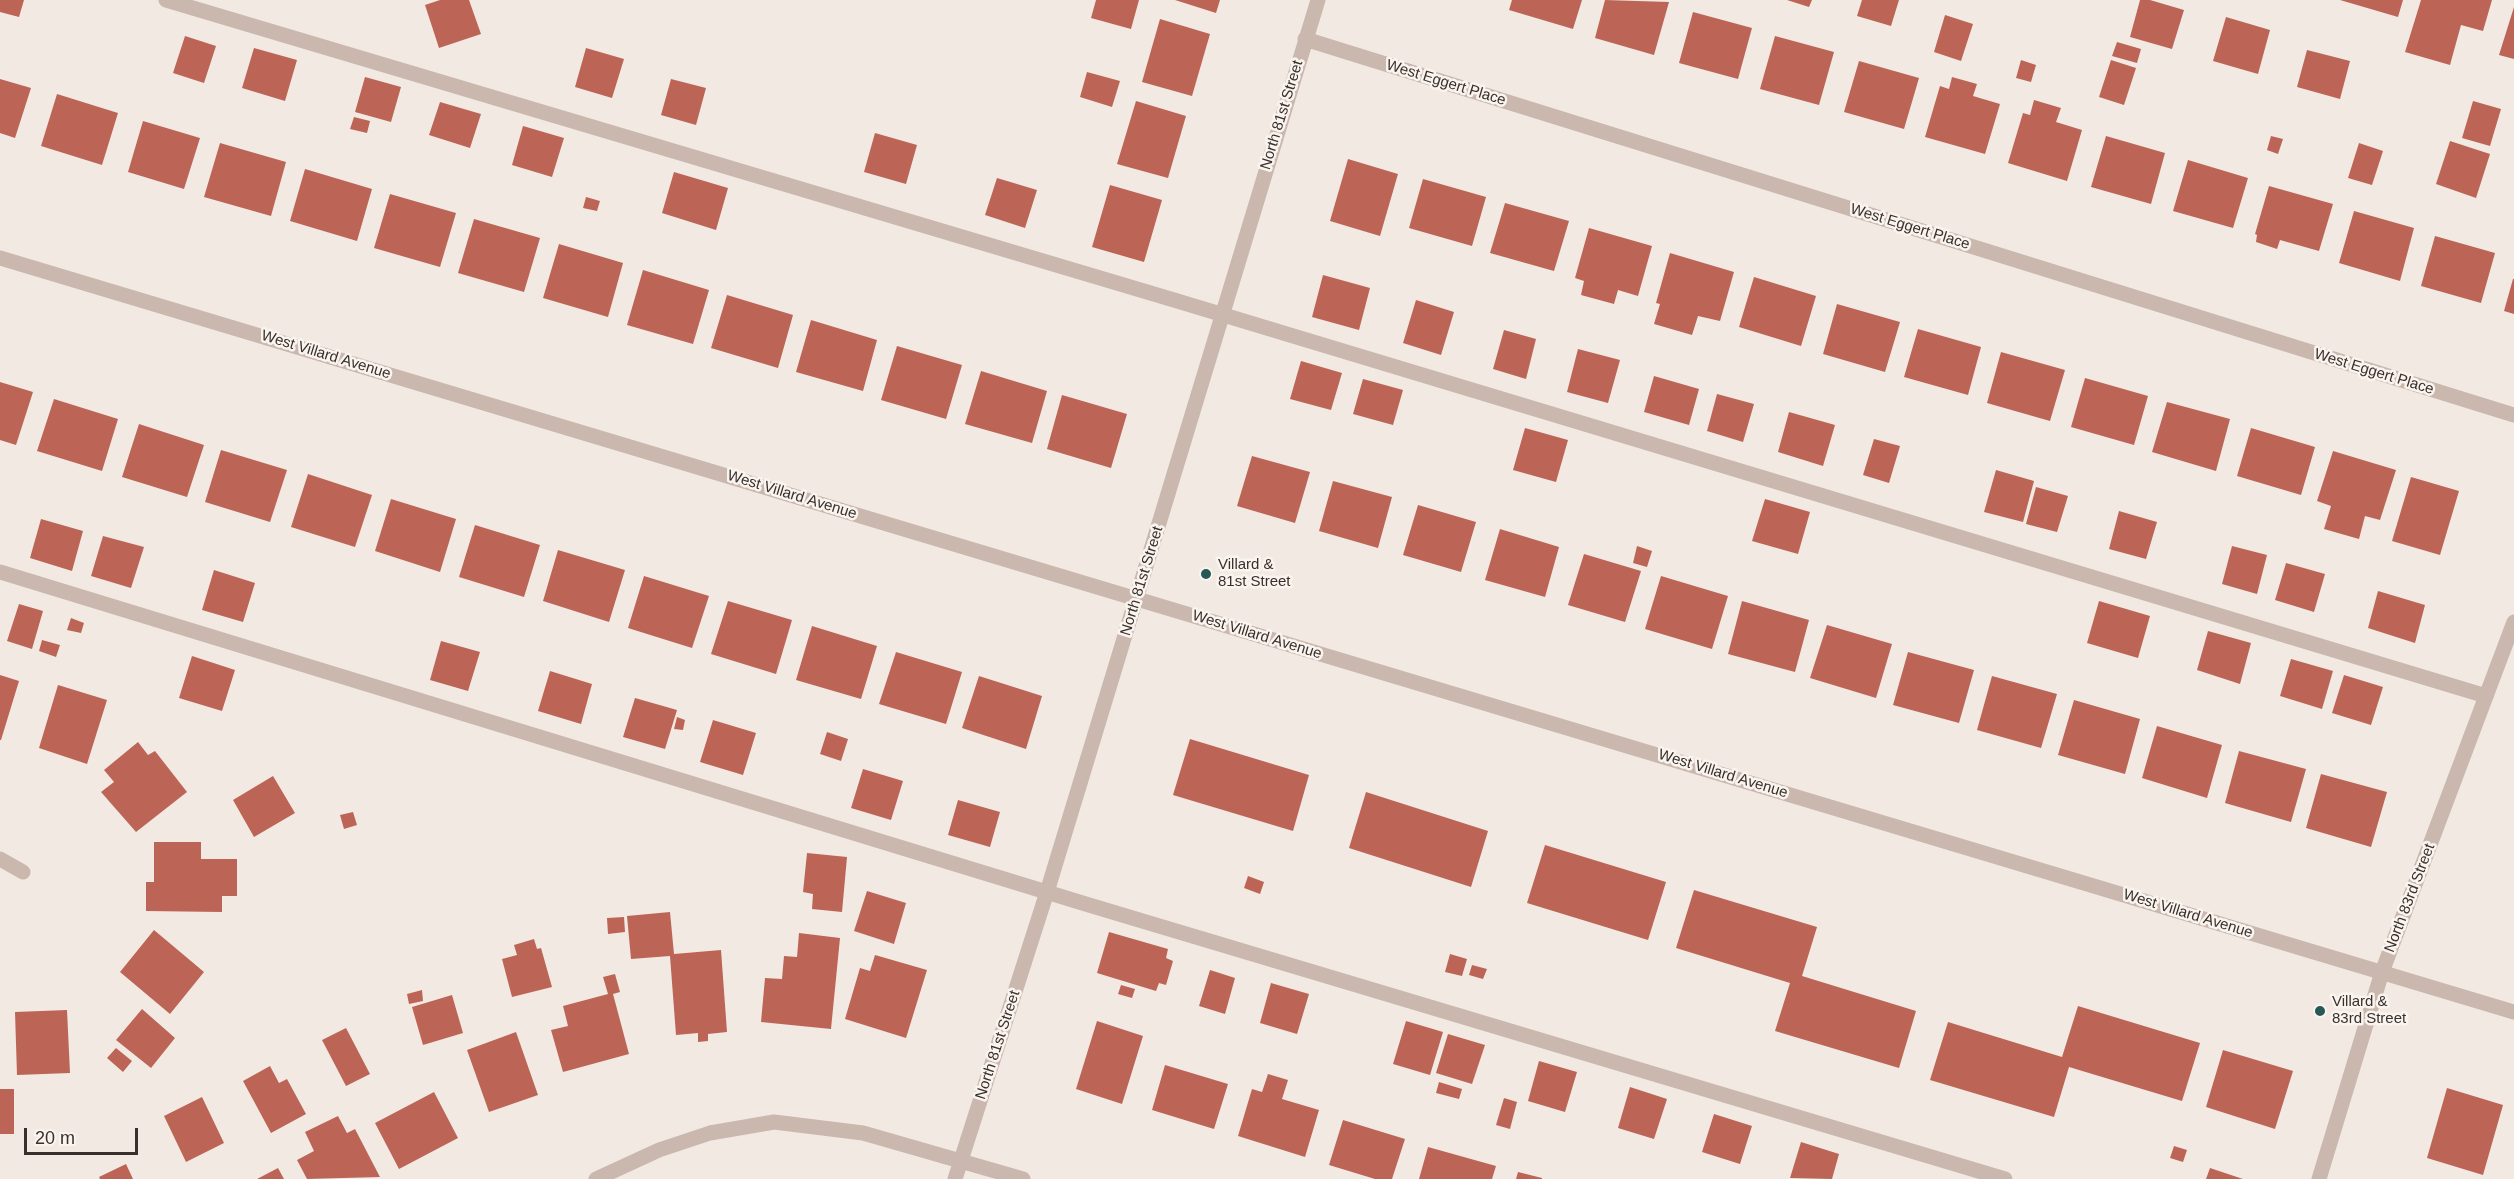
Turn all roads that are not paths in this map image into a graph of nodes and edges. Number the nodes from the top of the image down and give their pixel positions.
1 (166, 0) edge
2 (1318, 0) edge
3 (1305, 39) junction
4 (0, 258) edge
5 (1223, 315) junction
6 (2514, 415) edge
7 (0, 572) edge
8 (1136, 599) junction
9 (2514, 622) edge
10 (2486, 696) junction
11 (0, 859) edge
12 (23, 872) dead end
13 (1047, 892) junction
14 (2382, 972) junction
15 (2514, 1012) edge
16 (960, 1160) junction
17 (596, 1179) edge
18 (955, 1179) edge
19 (1023, 1179) edge
20 (2005, 1179) edge
21 (2319, 1179) edge

1 - 5 street
2 - 3 street, North 81st Street
3 - 5 street, North 81st Street
3 - 6 street, West Eggert Place
4 - 8 street, West Villard Avenue
5 - 8 street, North 81st Street
5 - 10 street
7 - 13 street
8 - 13 street, North 81st Street
8 - 14 street, West Villard Avenue
9 - 10 street, North 83rd Street
10 - 14 street, North 83rd Street
11 - 12 street
13 - 16 street, North 81st Street
13 - 20 street
14 - 15 street, West Villard Avenue
14 - 21 street, North 83rd Street
16 - 17 street
16 - 18 street, North 81st Street
16 - 19 street

